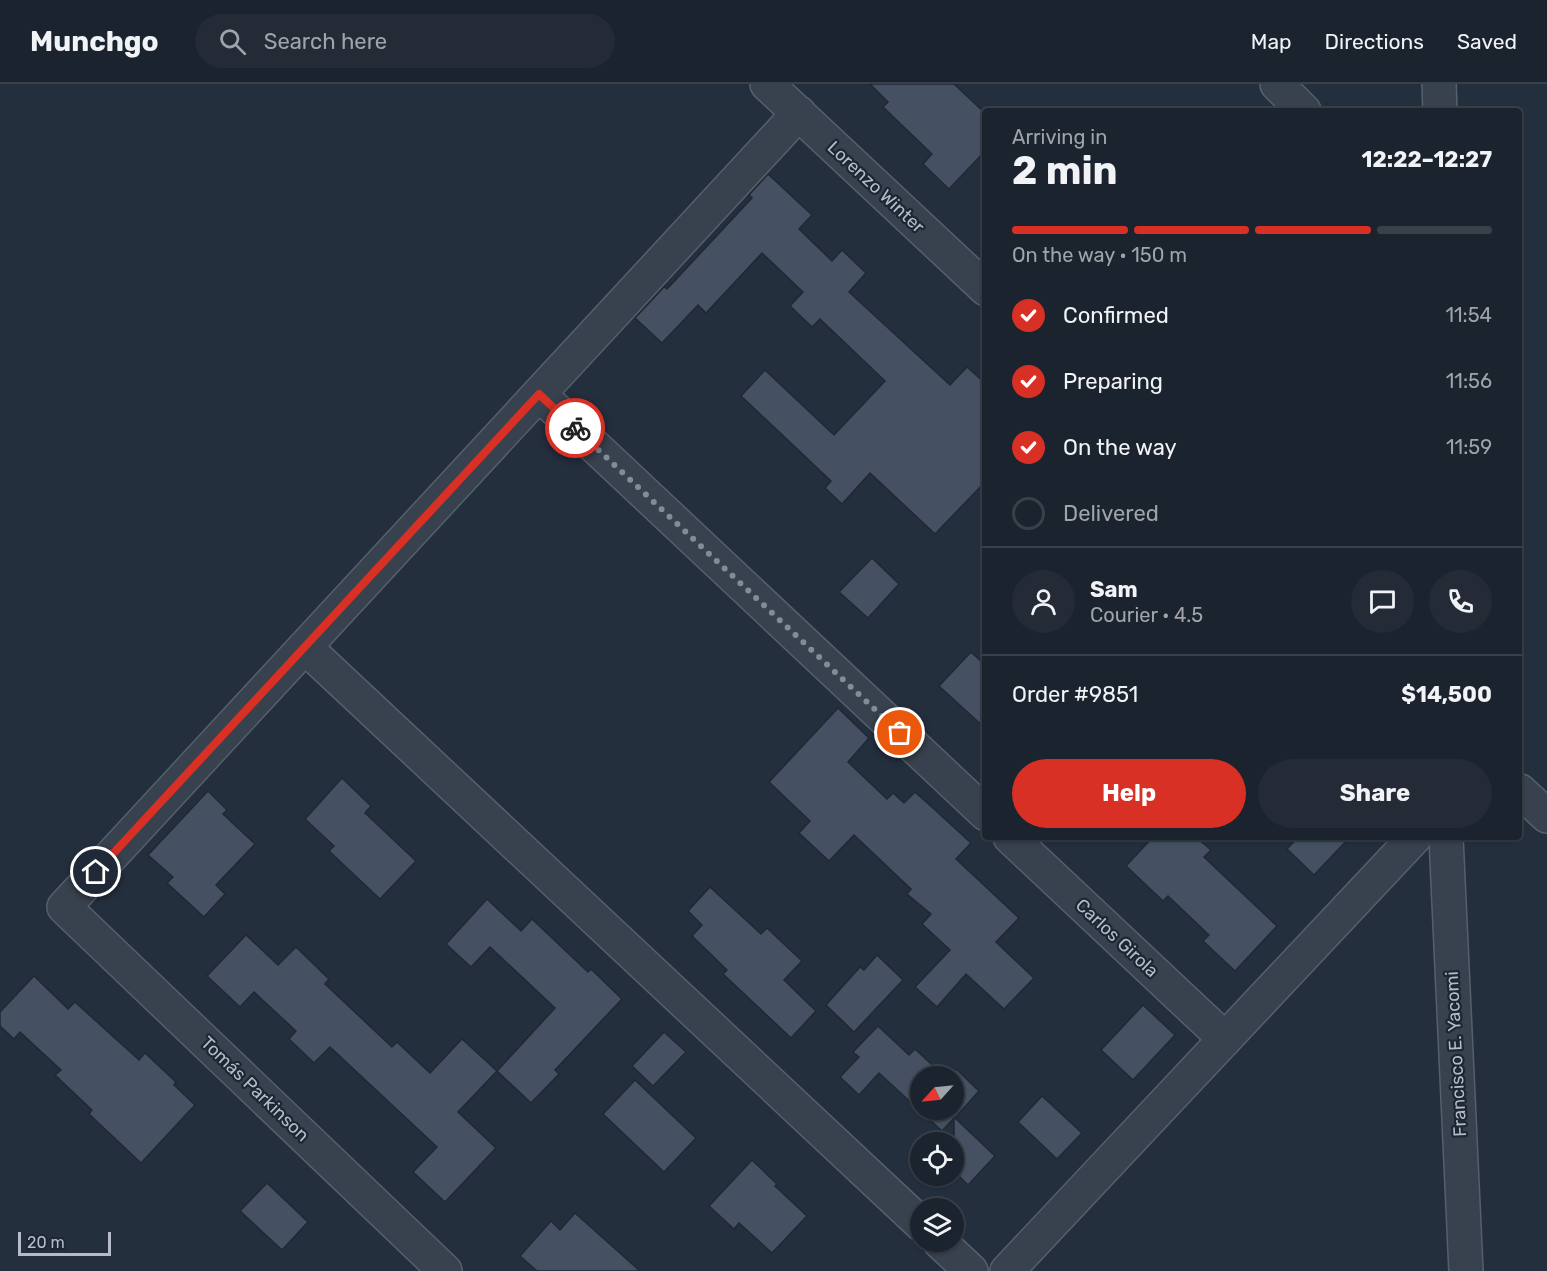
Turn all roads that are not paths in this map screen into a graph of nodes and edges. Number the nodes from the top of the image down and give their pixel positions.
1 (767, 84) edge
2 (1277, 84) edge
3 (1439, 84) edge
4 (1301, 108) edge
5 (1440, 108) edge
6 (799, 113) junction
7 (982, 285) edge
8 (539, 394) junction
9 (304, 647) junction
10 (1522, 793) edge
11 (982, 810) edge
12 (1547, 816) edge
13 (1013, 840) edge
14 (1412, 840) edge
15 (1446, 840) edge
16 (1225, 1039) junction
17 (910, 1214) edge
18 (951, 1252) edge
19 (446, 1271) edge
20 (971, 1271) edge
21 (1007, 1271) edge
22 (1466, 1271) edge

1 - 6 street, Lorenzo Winter
2 - 4 street
3 - 5 street
6 - 7 street, Lorenzo Winter
6 - 8 street
8 - 9 street
8 - 11 street
9 - 17 street
9 - 19 street, Tomás Parkinson
10 - 12 street
13 - 16 street, Carlos Girola
14 - 16 street
15 - 22 street, Francisco E. Yacomi
16 - 21 street
18 - 20 street

